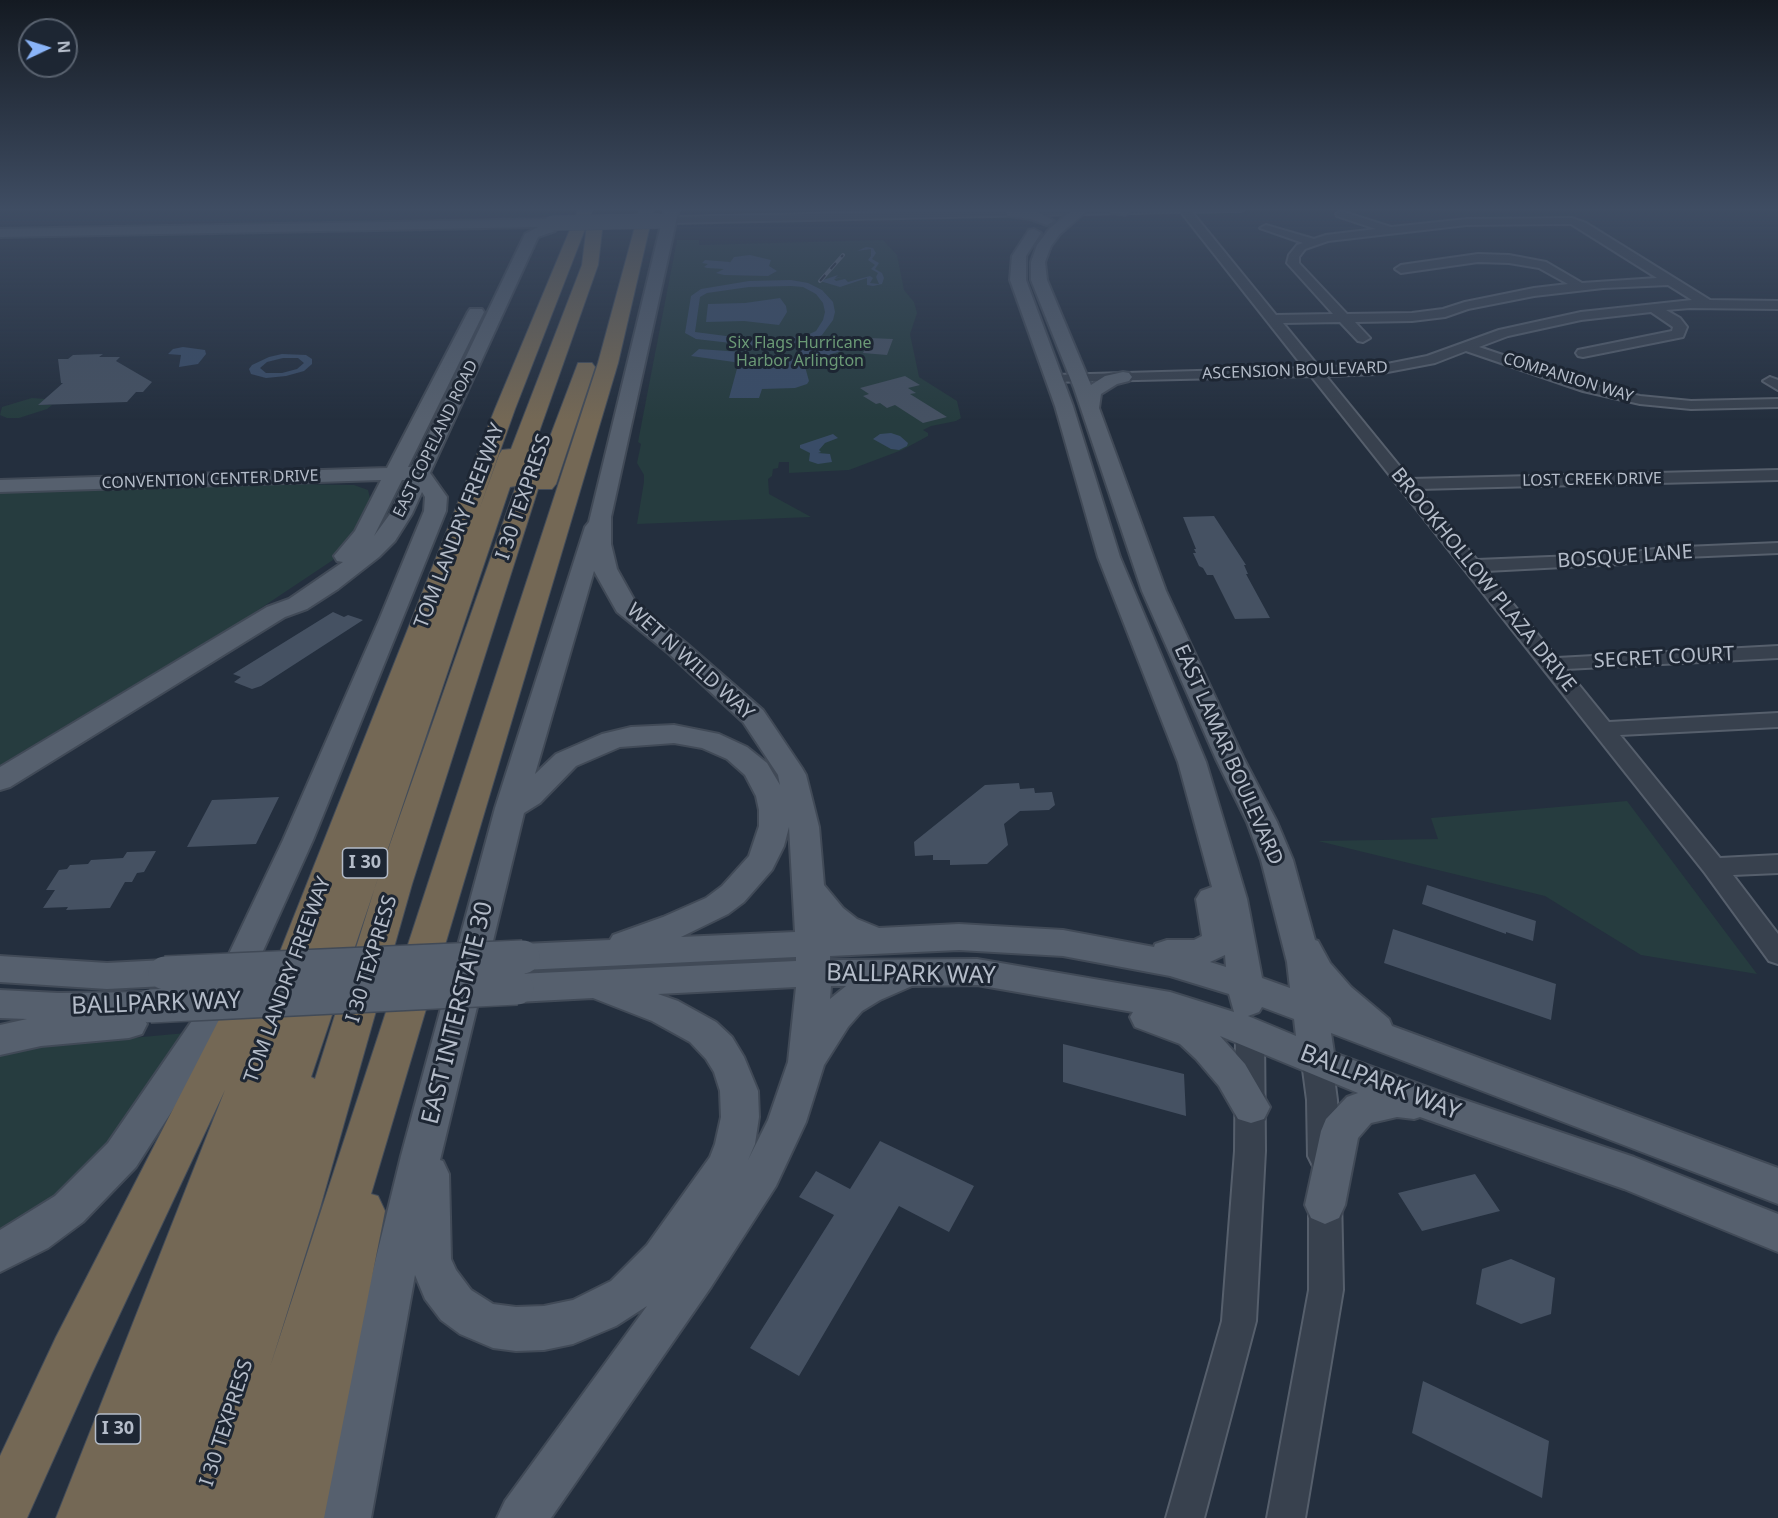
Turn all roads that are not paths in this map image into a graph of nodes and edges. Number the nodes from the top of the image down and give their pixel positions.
1 (503, 279) edge
2 (537, 279) edge
3 (574, 279) edge
4 (577, 279) edge
5 (587, 279) edge
6 (590, 279) edge
7 (611, 279) edge
8 (639, 279) edge
9 (650, 279) edge
10 (1241, 279) edge
11 (1308, 279) edge
12 (1567, 279) edge
13 (1668, 279) edge
14 (1018, 280) joint
15 (1039, 280) joint
16 (1671, 281) junction
17 (1581, 287) junction
18 (1707, 304) junction
19 (1651, 307) junction
20 (1775, 307) edge
21 (1344, 318) junction
22 (1274, 319) junction
23 (598, 323) dead end
24 (1363, 338) dead end
25 (591, 346) dead end
26 (1467, 347) junction
27 (1583, 353) dead end
28 (1316, 373) junction
29 (1123, 377) junction
30 (1079, 378) junction
31 (1055, 379) junction
32 (1778, 403) edge
33 (1090, 408) junction
34 (519, 412) junction
35 (408, 473) junction
36 (1778, 475) edge
37 (338, 476) junction
38 (1406, 484) junction
39 (0, 486) edge
40 (381, 499) junction
41 (600, 516) junction
42 (1778, 548) edge
43 (1472, 566) junction
44 (494, 587) junction
45 (276, 612) junction
46 (1778, 652) edge
47 (1551, 664) junction
48 (1778, 720) edge
49 (1603, 729) junction
50 (0, 780) edge
51 (510, 808) junction
52 (1213, 836) junction
53 (1778, 864) edge
54 (1714, 867) junction
55 (808, 887) junction
56 (1296, 928) junction
57 (878, 940) junction
58 (301, 942) junction
59 (1131, 954) junction
60 (1778, 954) edge
61 (813, 959) junction
62 (0, 969) edge
63 (598, 969) junction
64 (915, 972) junction
65 (520, 973) junction
66 (1064, 986) junction
67 (1245, 986) junction
68 (0, 1004) edge
69 (1310, 1011) junction
70 (146, 1014) junction
71 (1250, 1031) junction
72 (0, 1040) edge
73 (1389, 1040) junction
74 (806, 1062) junction
75 (1317, 1062) junction
76 (1432, 1105) junction
77 (1251, 1107) junction
78 (361, 1152) junction
79 (421, 1156) junction
80 (1778, 1186) edge
81 (1326, 1205) junction
82 (1778, 1233) edge
83 (0, 1252) edge
84 (152, 1340) junction
85 (0, 1516) edge
86 (73, 1518) edge
87 (83, 1518) edge
88 (134, 1518) edge
89 (164, 1518) edge
90 (196, 1518) edge
91 (248, 1518) edge
92 (297, 1518) edge
93 (346, 1518) edge
94 (522, 1518) edge
95 (1185, 1518) edge
96 (1286, 1518) edge

1 - 35 main road, EAST COPELAND ROAD
2 - 34 highway
3 - 34 highway, TOM LANDRY FREEWAY / I 30
4 - 88 highway, I 30
5 - 34 highway
6 - 44 highway, I 30 TEXPRESS
7 - 23 highway
8 - 78 highway
9 - 41 main road, WET N WILD WAY
10 - 22 street, BROOKHOLLOW PLAZA DRIVE
11 - 21 street
12 - 17 street
13 - 16 street
14 - 15 main road
14 - 31 main road, EAST LAMAR BOULEVARD
15 - 30 main road, EAST LAMAR BOULEVARD
16 - 17 street
16 - 18 street
17 - 21 street
18 - 19 street, ASCENSION BOULEVARD
18 - 20 street, ASCENSION BOULEVARD
19 - 26 street, ASCENSION BOULEVARD
19 - 27 street
21 - 22 street
21 - 24 street
22 - 28 street, BROOKHOLLOW PLAZA DRIVE
25 - 44 highway
26 - 28 street, ASCENSION BOULEVARD
26 - 32 street, COMPANION WAY
28 - 29 street, ASCENSION BOULEVARD
28 - 38 street, BROOKHOLLOW PLAZA DRIVE
29 - 30 street, ASCENSION BOULEVARD
29 - 33 main road
30 - 31 street, ASCENSION BOULEVARD
30 - 33 main road, EAST LAMAR BOULEVARD
31 - 52 main road, EAST LAMAR BOULEVARD
33 - 56 main road, EAST LAMAR BOULEVARD
34 - 58 highway, TOM LANDRY FREEWAY / I 30
34 - 89 highway, I 30 TEXPRESS
35 - 37 main road, CONVENTION CENTER DRIVE
35 - 40 main road, EAST COPELAND ROAD
35 - 45 main road, EAST COPELAND ROAD
35 - 83 main road
36 - 38 street, LOST CREEK DRIVE
37 - 39 main road, CONVENTION CENTER DRIVE
37 - 40 main road
38 - 43 street, BROOKHOLLOW PLAZA DRIVE
40 - 45 main road, EAST COPELAND ROAD
41 - 51 main road, EAST INTERSTATE 30
41 - 55 main road, WET N WILD WAY
42 - 43 street, BOSQUE LANE
43 - 47 street, BROOKHOLLOW PLAZA DRIVE
44 - 90 highway, I 30 TEXPRESS
45 - 50 main road, EAST COPELAND ROAD
46 - 47 street, SECRET COURT
47 - 49 street, BROOKHOLLOW PLAZA DRIVE
48 - 49 street
49 - 54 street, BROOKHOLLOW PLAZA DRIVE
51 - 63 main road
51 - 79 main road, EAST INTERSTATE 30
52 - 59 main road
52 - 67 main road, EAST LAMAR BOULEVARD
53 - 54 street
54 - 60 street, BROOKHOLLOW PLAZA DRIVE
55 - 57 main road
55 - 61 main road, WET N WILD WAY
56 - 69 main road, EAST LAMAR BOULEVARD
56 - 73 main road
57 - 59 main road, BALLPARK WAY
57 - 61 main road, BALLPARK WAY
58 - 84 highway, TOM LANDRY FREEWAY / I 30
58 - 85 highway
59 - 67 main road, BALLPARK WAY
61 - 63 main road, BALLPARK WAY
61 - 64 main road, BALLPARK WAY
61 - 74 main road, WET N WILD WAY
62 - 65 main road, BALLPARK WAY, bridge
63 - 65 main road, BALLPARK WAY
63 - 79 main road
64 - 66 main road, BALLPARK WAY
64 - 74 main road
65 - 70 main road, BALLPARK WAY, bridge
66 - 71 main road, BALLPARK WAY
66 - 77 main road
67 - 69 main road, BALLPARK WAY
67 - 71 main road, EAST LAMAR BOULEVARD
68 - 70 main road, BALLPARK WAY
69 - 73 main road, BALLPARK WAY
69 - 75 main road, EAST LAMAR BOULEVARD
70 - 72 main road
71 - 75 main road, BALLPARK WAY
71 - 77 street, EAST LAMAR BOULEVARD
73 - 80 main road, BALLPARK WAY
74 - 94 main road
75 - 76 main road, BALLPARK WAY
75 - 81 street, EAST LAMAR BOULEVARD
76 - 81 main road
76 - 82 main road, BALLPARK WAY
77 - 95 street, EAST LAMAR BOULEVARD
78 - 91 highway
78 - 92 highway
79 - 93 main road, EAST INTERSTATE 30
81 - 96 street, EAST LAMAR BOULEVARD
84 - 86 highway
84 - 87 highway, TOM LANDRY FREEWAY / I 30

